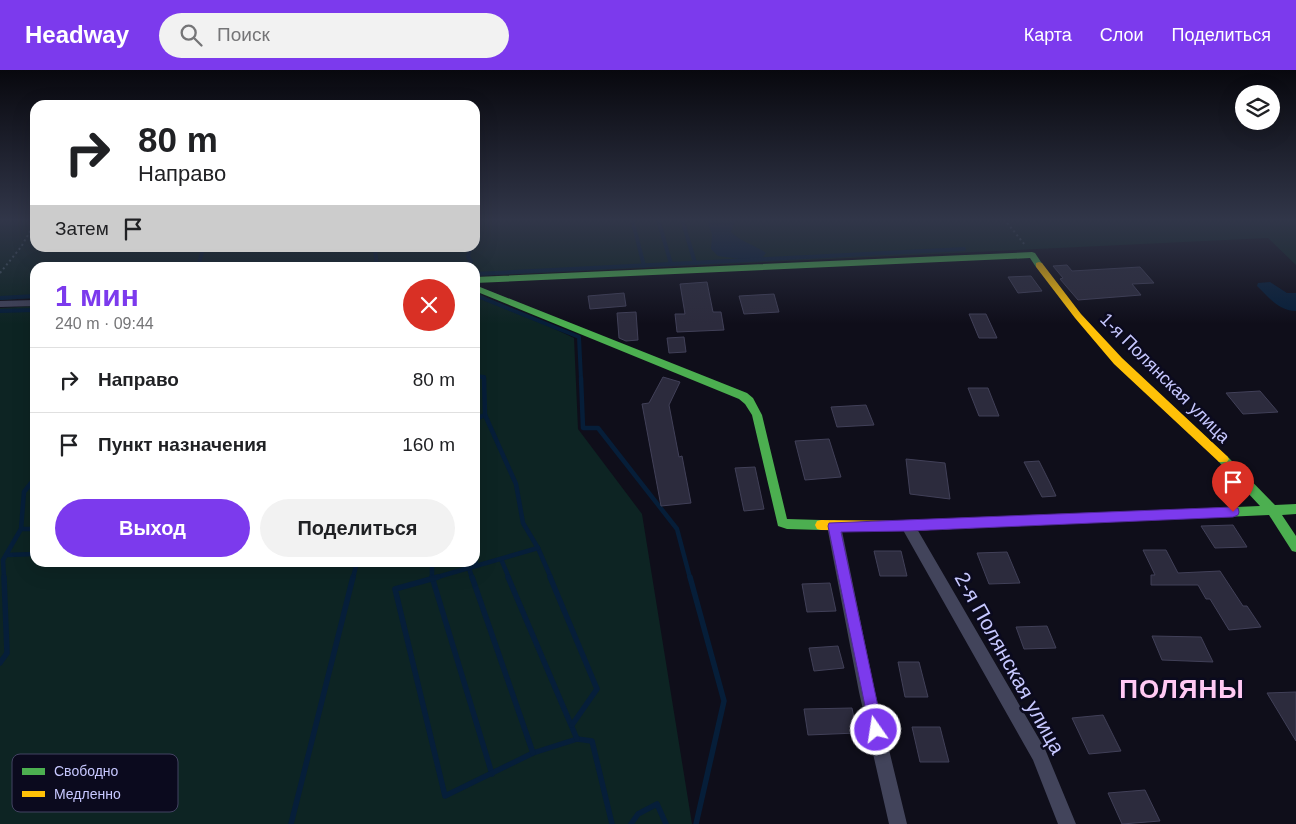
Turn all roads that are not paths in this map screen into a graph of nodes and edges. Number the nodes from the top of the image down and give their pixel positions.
1 (480, 280) edge
2 (480, 290) edge
3 (30, 303) edge
4 (0, 304) edge
5 (1296, 509) edge
6 (1272, 510) junction
7 (834, 526) junction
8 (908, 526) junction
9 (1296, 547) edge
10 (898, 824) edge
11 (1067, 824) edge

1 - 6 street, 1-я Полянская улица
2 - 7 street
3 - 4 street
5 - 6 street
6 - 8 street
6 - 9 street, 1-я Полянская улица
7 - 8 street
7 - 10 street
8 - 11 street, 2-я Полянская улица

